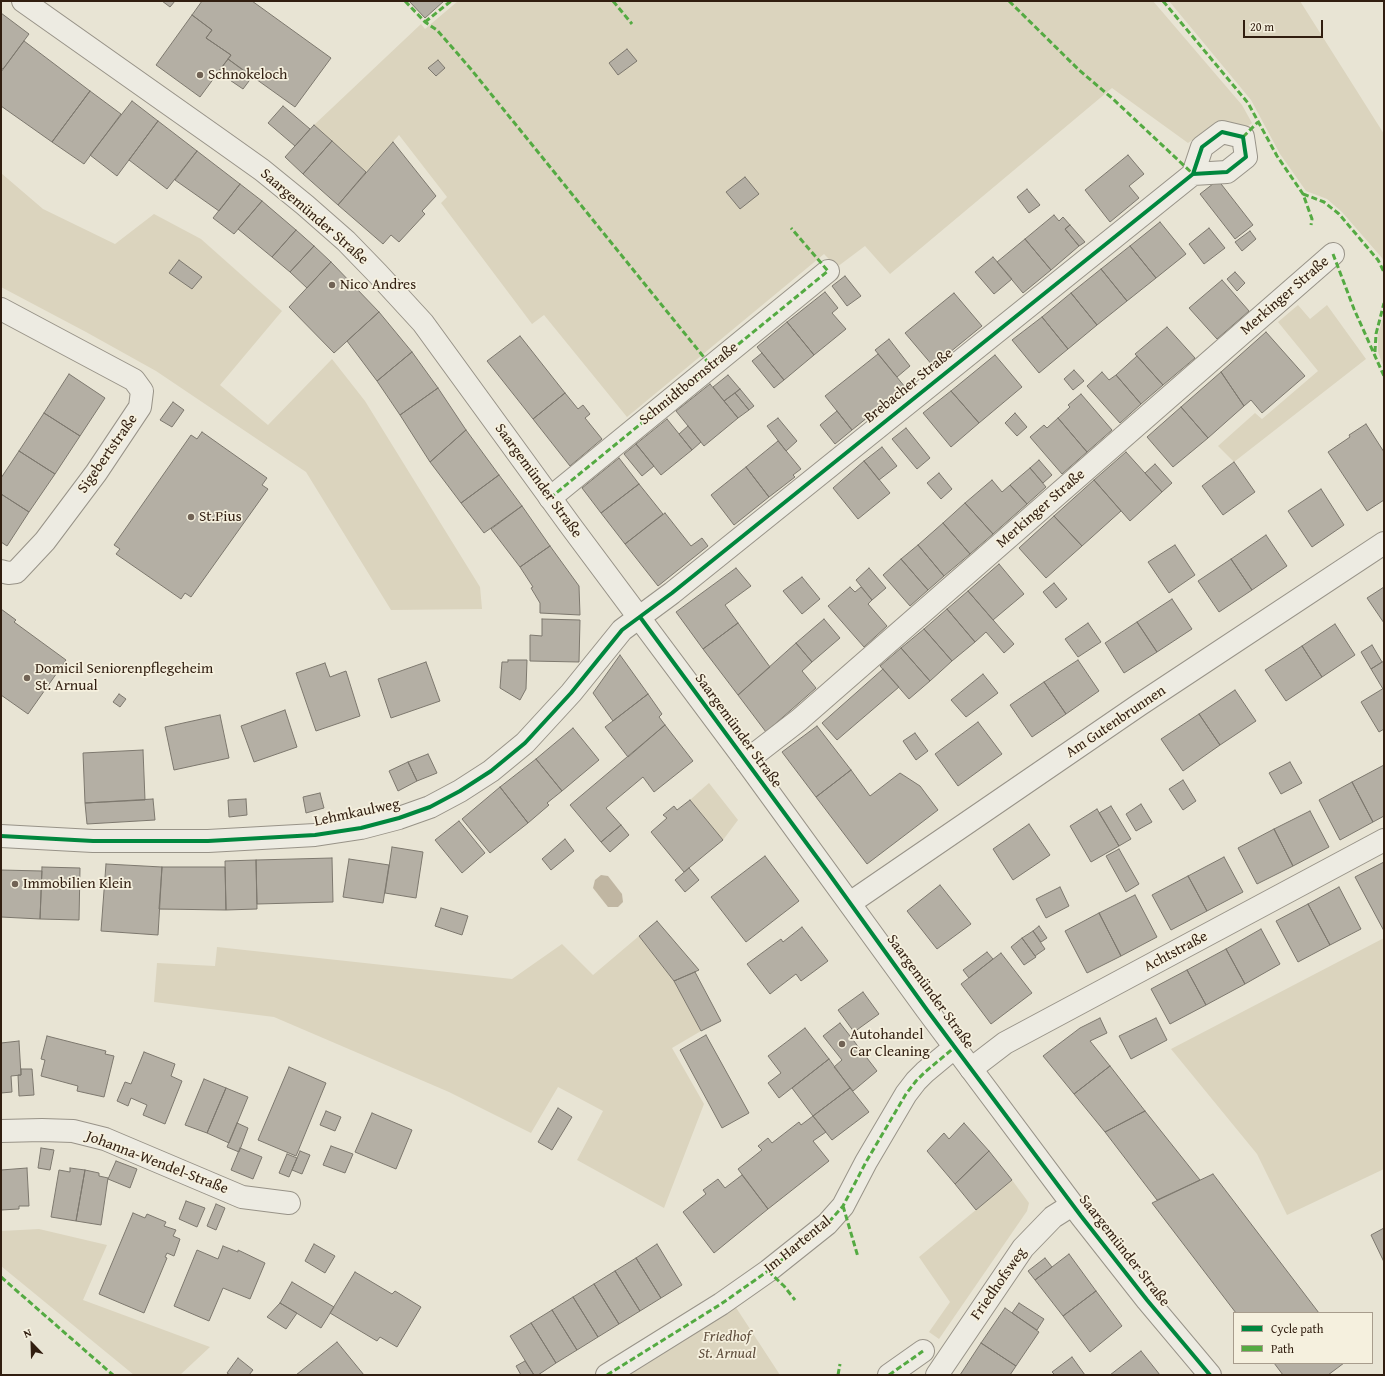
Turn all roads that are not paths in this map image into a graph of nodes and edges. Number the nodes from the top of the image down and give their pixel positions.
1 (23, 1) edge
2 (1193, 174) dead end
3 (1333, 254) dead end
4 (828, 271) dead end
5 (1, 309) edge
6 (550, 498) junction
7 (1384, 543) edge
8 (1, 571) edge
9 (640, 616) junction
10 (746, 760) junction
11 (1, 836) edge
12 (1384, 840) edge
13 (850, 903) junction
14 (955, 1047) junction
15 (971, 1069) junction
16 (1, 1132) edge
17 (289, 1203) dead end
18 (1072, 1205) junction
19 (923, 1351) dead end
20 (607, 1375) edge
21 (889, 1375) edge
22 (937, 1375) edge
23 (1210, 1375) edge

1 - 6 street, Saargemünder Straße
2 - 9 street, Brebacher Straße
3 - 10 street, Merkinger Straße
4 - 6 street, Schmidtbornstraße
5 - 8 street, Sigebertstraße
6 - 9 street, Saargemünder Straße
7 - 13 street, Am Gutenbrunnen
9 - 10 street, Saargemünder Straße
9 - 11 street, Lehmkaulweg
10 - 13 street, Saargemünder Straße
12 - 15 street, Achtstraße
13 - 14 street, Saargemünder Straße
14 - 15 street, Saargemünder Straße
14 - 20 street, Im Hartental
15 - 18 street, Saargemünder Straße
16 - 17 street, Johanna-Wendel-Straße
18 - 22 street, Friedhofsweg
18 - 23 street, Saargemünder Straße
19 - 21 street

